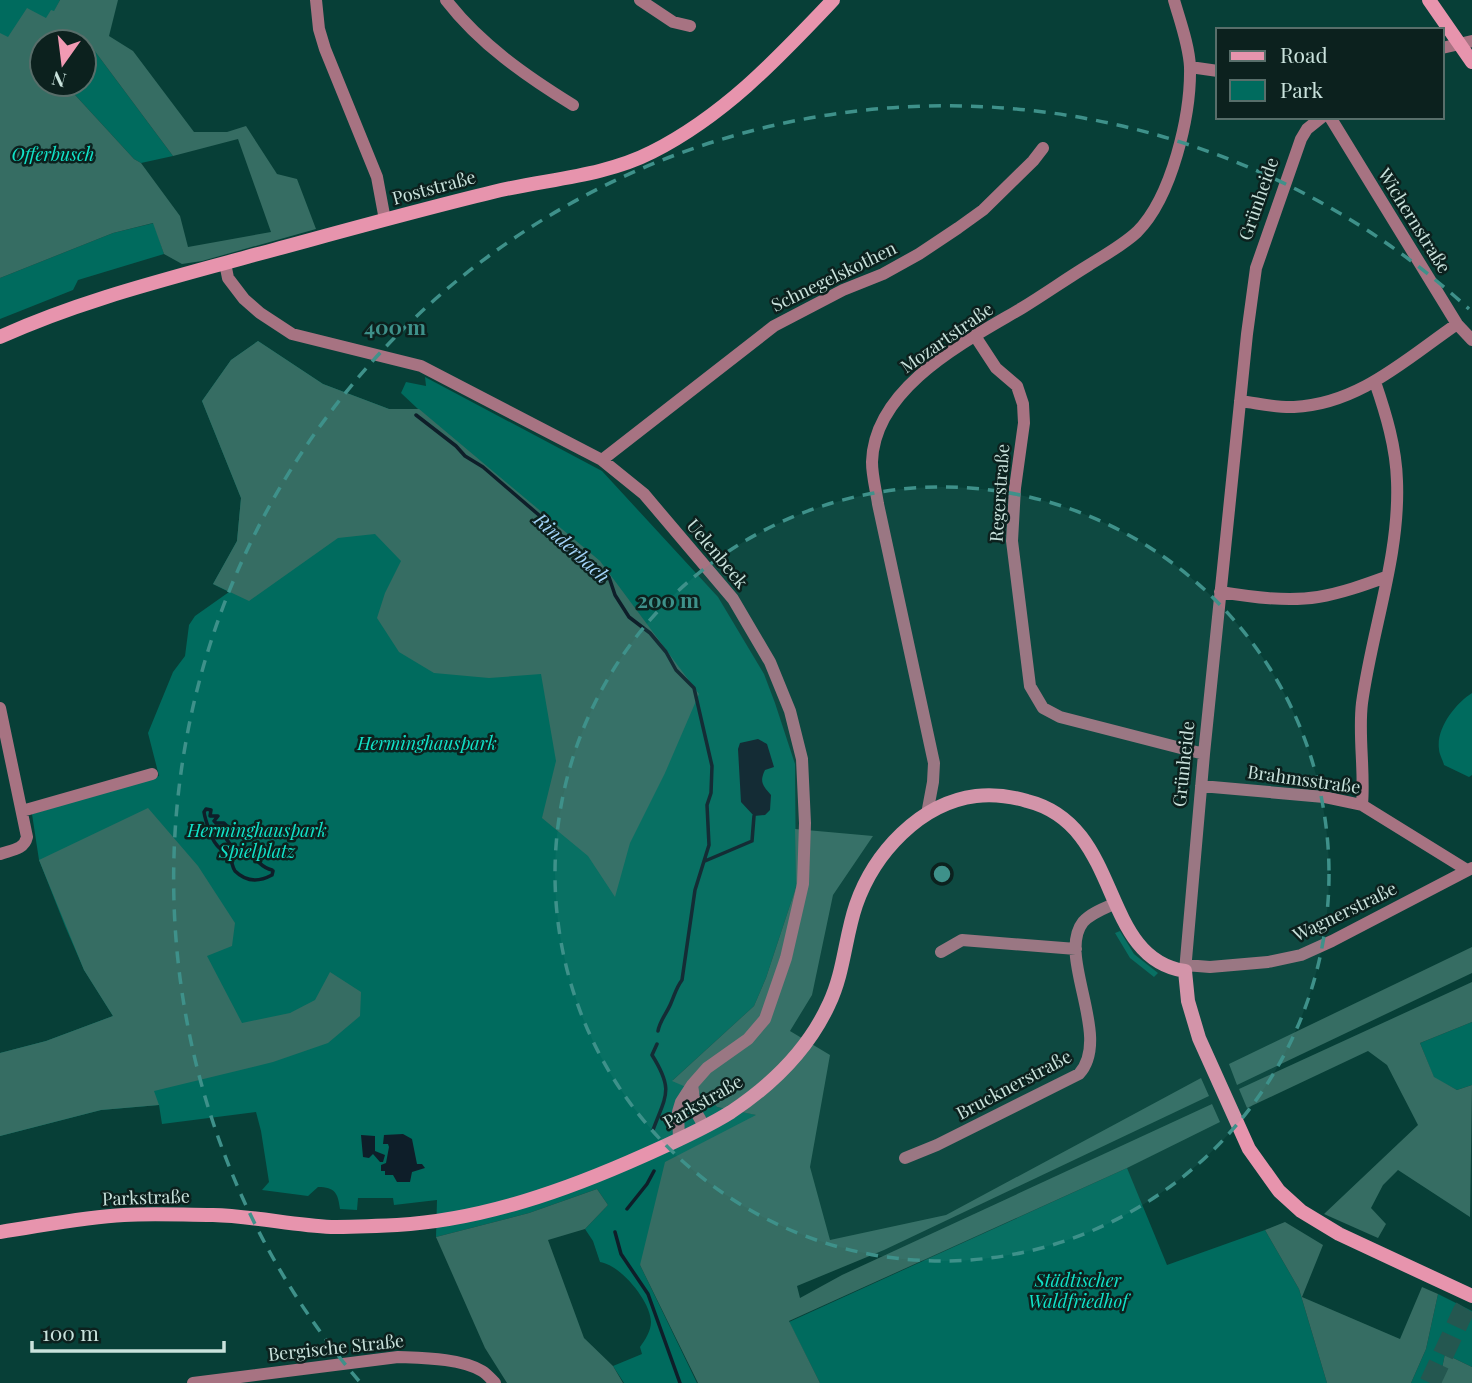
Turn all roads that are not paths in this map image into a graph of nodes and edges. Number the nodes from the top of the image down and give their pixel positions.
1 (316, 0) edge
2 (446, 0) edge
3 (640, 0) edge
4 (833, 0) edge
5 (1174, 0) edge
6 (1429, 0) edge
7 (690, 26) dead end
8 (1465, 42) edge
9 (1444, 47) edge
10 (1472, 62) edge
11 (1190, 67) junction
12 (1216, 71) edge
13 (573, 105) dead end
14 (1331, 119) edge
15 (1303, 123) edge
16 (1043, 148) dead end
17 (386, 220) junction
18 (225, 263) junction
19 (1457, 324) junction
20 (975, 336) junction
21 (0, 337) edge
22 (1472, 340) edge
23 (1375, 382) junction
24 (1240, 401) junction
25 (602, 460) junction
26 (1386, 577) junction
27 (1220, 592) junction
28 (0, 708) edge
29 (1204, 754) junction
30 (152, 774) dead end
31 (1201, 786) junction
32 (1362, 804) junction
33 (22, 811) junction
34 (927, 814) junction
35 (0, 853) edge
36 (1470, 869) edge
37 (1116, 902) junction
38 (1076, 949) junction
39 (941, 952) dead end
40 (1185, 968) junction
41 (692, 1085) junction
42 (704, 1126) junction
43 (679, 1139) junction
44 (905, 1158) dead end
45 (0, 1233) edge
46 (1472, 1296) edge
47 (193, 1383) edge
48 (495, 1383) edge

1 - 17 street
2 - 13 street
3 - 7 street
4 - 17 street, Poststraße
5 - 11 street, Mozartstraße
6 - 8 street
8 - 9 street
8 - 10 street
11 - 12 street
11 - 20 street, Mozartstraße
14 - 19 street, Wichernstraße
15 - 24 street, Grünheide
16 - 25 street, Schnegelskothen
17 - 18 street, Poststraße
18 - 21 street, Poststraße
18 - 25 street, Uelenbeek
19 - 22 street, Wichernstraße
19 - 23 street
20 - 29 street, Regerstraße
20 - 34 street, Mozartstraße
23 - 24 street
23 - 26 street
24 - 27 street, Grünheide
25 - 41 street, Uelenbeek
26 - 27 street
26 - 32 street
27 - 29 street, Grünheide
28 - 33 street
29 - 31 street, Grünheide
30 - 33 street
31 - 32 street, Brahmsstraße
31 - 40 street, Grünheide
32 - 36 street, Brahmsstraße
33 - 35 street
34 - 37 street, Parkstraße
34 - 42 street, Parkstraße
36 - 40 street, Wagnerstraße
37 - 38 street
37 - 40 street, Parkstraße
38 - 39 street
38 - 44 street, Brucknerstraße
40 - 46 street, Grünheide
41 - 42 street
41 - 43 street, Uelenbeek
42 - 43 street, Parkstraße
43 - 45 street, Parkstraße
47 - 48 street, Bergische Straße

